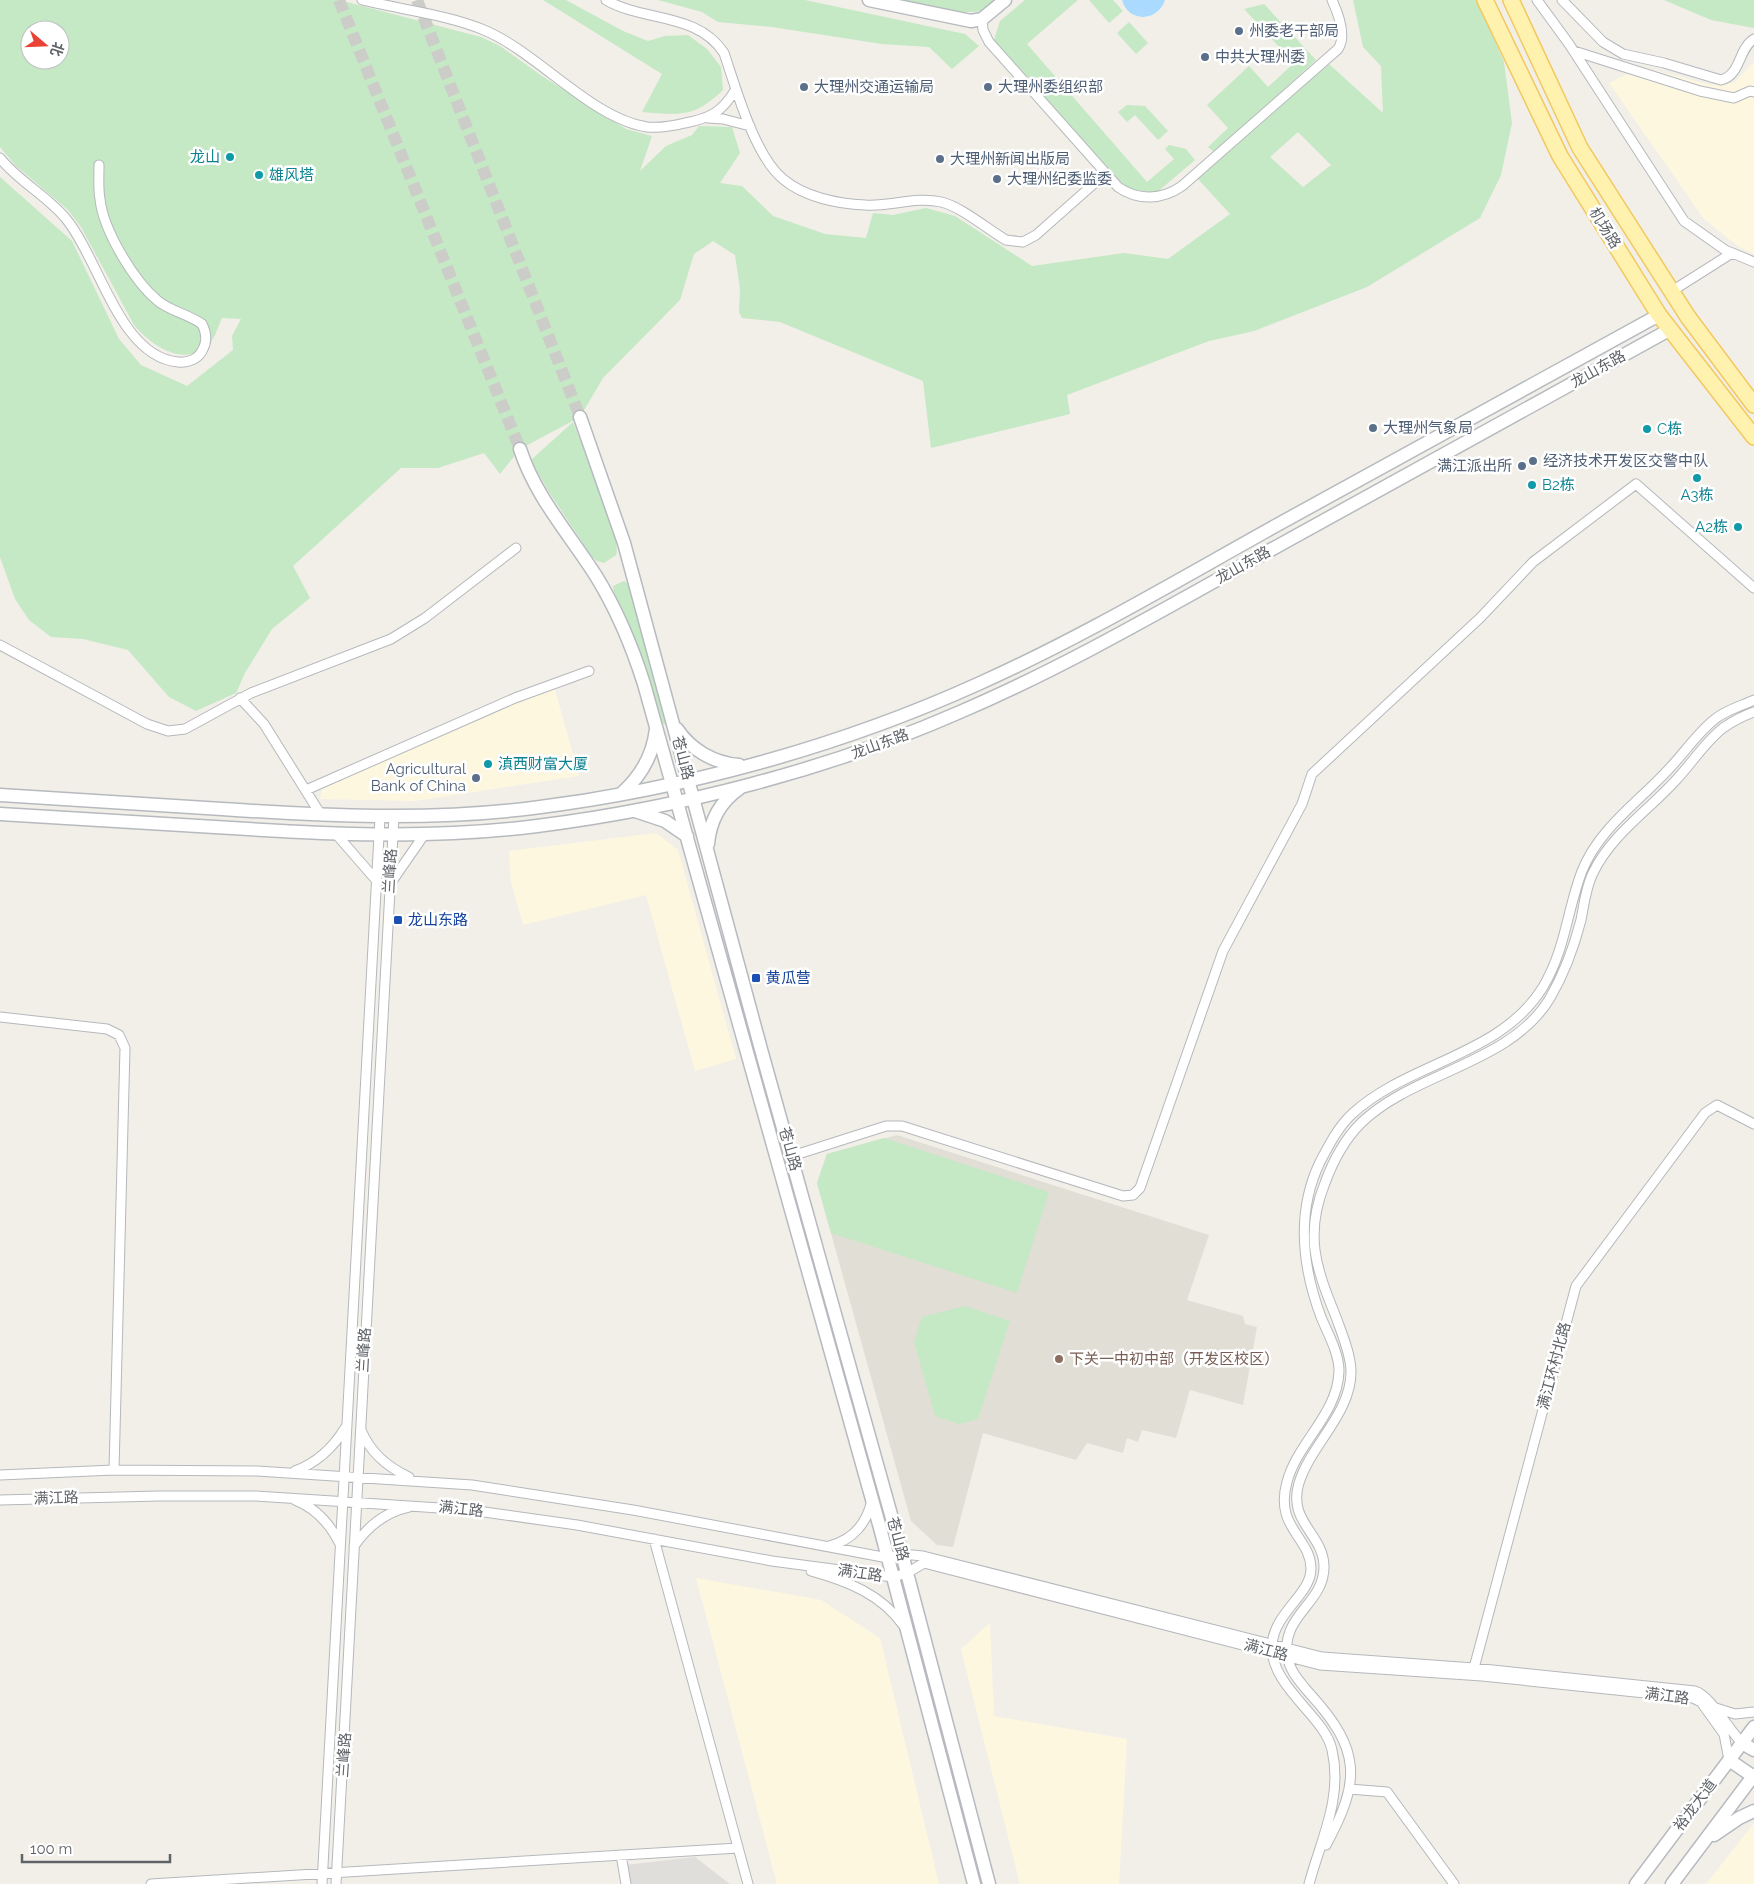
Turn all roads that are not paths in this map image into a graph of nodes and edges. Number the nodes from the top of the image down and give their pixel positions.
1 (362, 0) edge
2 (606, 0) edge
3 (869, 0) edge
4 (1005, 0) edge
5 (1332, 0) edge
6 (1485, 0) edge
7 (1511, 0) edge
8 (1522, 0) edge
9 (1537, 0) edge
10 (1562, 0) edge
11 (1518, 16) junction
12 (982, 19) junction
13 (1754, 39) edge
14 (1505, 42) junction
15 (1574, 51) junction
16 (736, 89) junction
17 (1754, 92) edge
18 (708, 118) junction
19 (750, 126) junction
20 (0, 158) edge
21 (99, 165) dead end
22 (1106, 173) junction
23 (1732, 253) junction
24 (1754, 262) edge
25 (1672, 291) junction
26 (1659, 314) junction
27 (1669, 330) junction
28 (1626, 333) junction
29 (1635, 349) junction
30 (1754, 405) edge
31 (580, 417) tunnel mouth
32 (1754, 437) edge
33 (520, 449) tunnel mouth
34 (516, 548) dead end
35 (1754, 588) edge
36 (0, 645) edge
37 (589, 671) dead end
38 (240, 698) junction
39 (1754, 700) edge
40 (1754, 712) edge
41 (674, 725) junction
42 (657, 726) junction
43 (747, 765) junction
44 (688, 779) junction
45 (672, 783) junction
46 (746, 784) junction
47 (306, 790) junction
48 (622, 793) junction
49 (0, 795) edge
50 (693, 797) junction
51 (677, 801) junction
52 (630, 811) junction
53 (0, 814) edge
54 (321, 815) junction
55 (380, 816) junction
56 (394, 816) junction
57 (336, 834) junction
58 (379, 835) junction
59 (392, 835) junction
60 (424, 835) junction
61 (687, 836) junction
62 (708, 854) junction
63 (376, 880) junction
64 (390, 884) junction
65 (0, 1017) edge
66 (1348, 1119) junction
67 (1754, 1124) edge
68 (1356, 1128) junction
69 (792, 1156) junction
70 (1335, 1316) junction
71 (1323, 1321) junction
72 (346, 1426) junction
73 (360, 1427) junction
74 (114, 1470) junction
75 (291, 1472) junction
76 (0, 1475) edge
77 (343, 1475) junction
78 (357, 1476) junction
79 (429, 1481) junction
80 (288, 1497) junction
81 (0, 1500) edge
82 (342, 1500) junction
83 (872, 1500) junction
84 (356, 1501) junction
85 (424, 1506) junction
86 (654, 1539) junction
87 (340, 1544) junction
88 (354, 1546) junction
89 (827, 1546) junction
90 (902, 1554) junction
91 (888, 1558) junction
92 (772, 1561) junction
93 (908, 1573) junction
94 (893, 1577) junction
95 (908, 1632) junction
96 (1272, 1648) junction
97 (1287, 1652) junction
98 (1474, 1668) junction
99 (1323, 1708) junction
100 (1714, 1708) junction
101 (1754, 1712) edge
102 (1312, 1719) junction
103 (1754, 1727) edge
104 (1742, 1743) junction
105 (1754, 1750) edge
106 (1729, 1760) junction
107 (1754, 1776) edge
108 (1349, 1789) junction
109 (1754, 1811) edge
110 (1702, 1844) junction
111 (738, 1848) junction
112 (621, 1855) junction
113 (1317, 1861) junction
114 (336, 1872) junction
115 (322, 1873) junction
116 (170, 1883) edge
117 (151, 1884) edge
118 (322, 1884) edge
119 (336, 1884) edge
120 (626, 1884) edge
121 (748, 1884) edge
122 (974, 1884) edge
123 (989, 1884) edge
124 (1310, 1884) edge
125 (1454, 1884) edge
126 (1636, 1884) edge
127 (1672, 1884) edge

1 - 18 street
2 - 16 street
3 - 12 main road
4 - 12 main road
5 - 22 street
6 - 14 main road, 机场路
7 - 11 main road, 机场路
8 - 11 main road
9 - 15 street
10 - 13 street
11 - 14 main road
11 - 25 main road, 机场路
12 - 22 street
14 - 26 main road, 机场路
15 - 17 street
15 - 23 street
16 - 18 street
16 - 19 street
18 - 19 street
19 - 22 street
20 - 21 street
23 - 24 street
23 - 25 street
25 - 30 main road, 机场路
26 - 27 main road, 机场路
26 - 28 main road, 龙山东路
27 - 29 main road, 龙山东路
27 - 32 main road, 机场路
28 - 29 main road
28 - 43 main road, 龙山东路
29 - 46 main road, 龙山东路
31 - 41 main road, 苍山路
33 - 42 main road, 苍山路
34 - 38 street
35 - 69 street
36 - 38 street
37 - 47 street
38 - 47 street
39 - 66 street
40 - 68 street
41 - 43 main road
41 - 44 main road, 苍山路
42 - 45 main road, 苍山路
42 - 48 main road
43 - 44 main road, 龙山东路
44 - 45 main road, 龙山东路
44 - 50 main road, 苍山路
45 - 48 main road, 龙山东路
45 - 51 main road, 苍山路
46 - 50 main road, 龙山东路
46 - 62 main road
47 - 54 street
48 - 56 main road, 龙山东路
49 - 54 main road, 龙山东路
50 - 51 main road, 龙山东路
50 - 62 main road, 苍山路
51 - 52 main road, 龙山东路
51 - 61 main road, 苍山路
52 - 60 main road, 龙山东路
52 - 61 main road
53 - 57 main road, 龙山东路
54 - 55 main road, 龙山东路
55 - 56 main road, 龙山东路
55 - 58 street, 兰峰路
56 - 59 street, 兰峰路
57 - 58 main road, 龙山东路
57 - 63 street
58 - 59 main road, 龙山东路
58 - 63 street, 兰峰路
59 - 60 main road, 龙山东路
59 - 64 street, 兰峰路
60 - 64 street
61 - 83 main road, 苍山路
62 - 69 main road, 苍山路
63 - 72 street, 兰峰路
64 - 73 street, 兰峰路
65 - 74 street
66 - 68 street
66 - 71 street
67 - 98 street, 满江环村北路
68 - 70 street
69 - 90 main road, 苍山路
70 - 71 street
70 - 97 street
71 - 96 street
72 - 75 street
72 - 77 street, 兰峰路
73 - 78 street, 兰峰路
73 - 79 street
74 - 75 street, 满江路
74 - 76 street, 满江路
75 - 77 street, 满江路
77 - 78 street, 满江路
77 - 82 street, 兰峰路
78 - 79 street, 满江路
78 - 84 street, 兰峰路
79 - 89 street, 满江路
80 - 81 street, 满江路
80 - 82 street, 满江路
80 - 87 street
82 - 84 street, 满江路
82 - 87 street, 兰峰路
83 - 89 street
83 - 91 main road, 苍山路
84 - 85 street, 满江路
84 - 88 street, 兰峰路
85 - 86 street, 满江路
85 - 88 street
86 - 92 street, 满江路
86 - 111 street
87 - 115 street, 兰峰路
88 - 114 street, 兰峰路
89 - 91 street, 满江路
90 - 91 street, 满江路
90 - 93 main road, 苍山路
90 - 96 street, 满江路
91 - 94 main road, 苍山路
92 - 94 street, 满江路
92 - 95 street
93 - 94 street, 满江路
93 - 96 street, 满江路
93 - 123 main road, 苍山路
94 - 95 main road, 苍山路
95 - 122 main road, 苍山路
96 - 97 street, 满江路
96 - 102 street
97 - 98 street, 满江路
97 - 99 street
97 - 106 street, 满江路
98 - 100 street, 满江路
99 - 102 street
99 - 108 street
100 - 101 street
100 - 104 street, 满江路
102 - 113 street
103 - 104 main road, 裕龙大道
104 - 105 main road, 满江路
104 - 106 main road, 裕龙大道
106 - 107 main road
106 - 126 main road, 裕龙大道
107 - 110 main road, 裕龙大道
108 - 113 street
108 - 125 street
109 - 110 main road
110 - 127 main road, 裕龙大道
111 - 112 street
111 - 121 street
112 - 114 street
112 - 120 street
113 - 124 street
114 - 115 street
114 - 119 street, 兰峰路
115 - 116 street
115 - 118 street, 兰峰路
116 - 117 street

